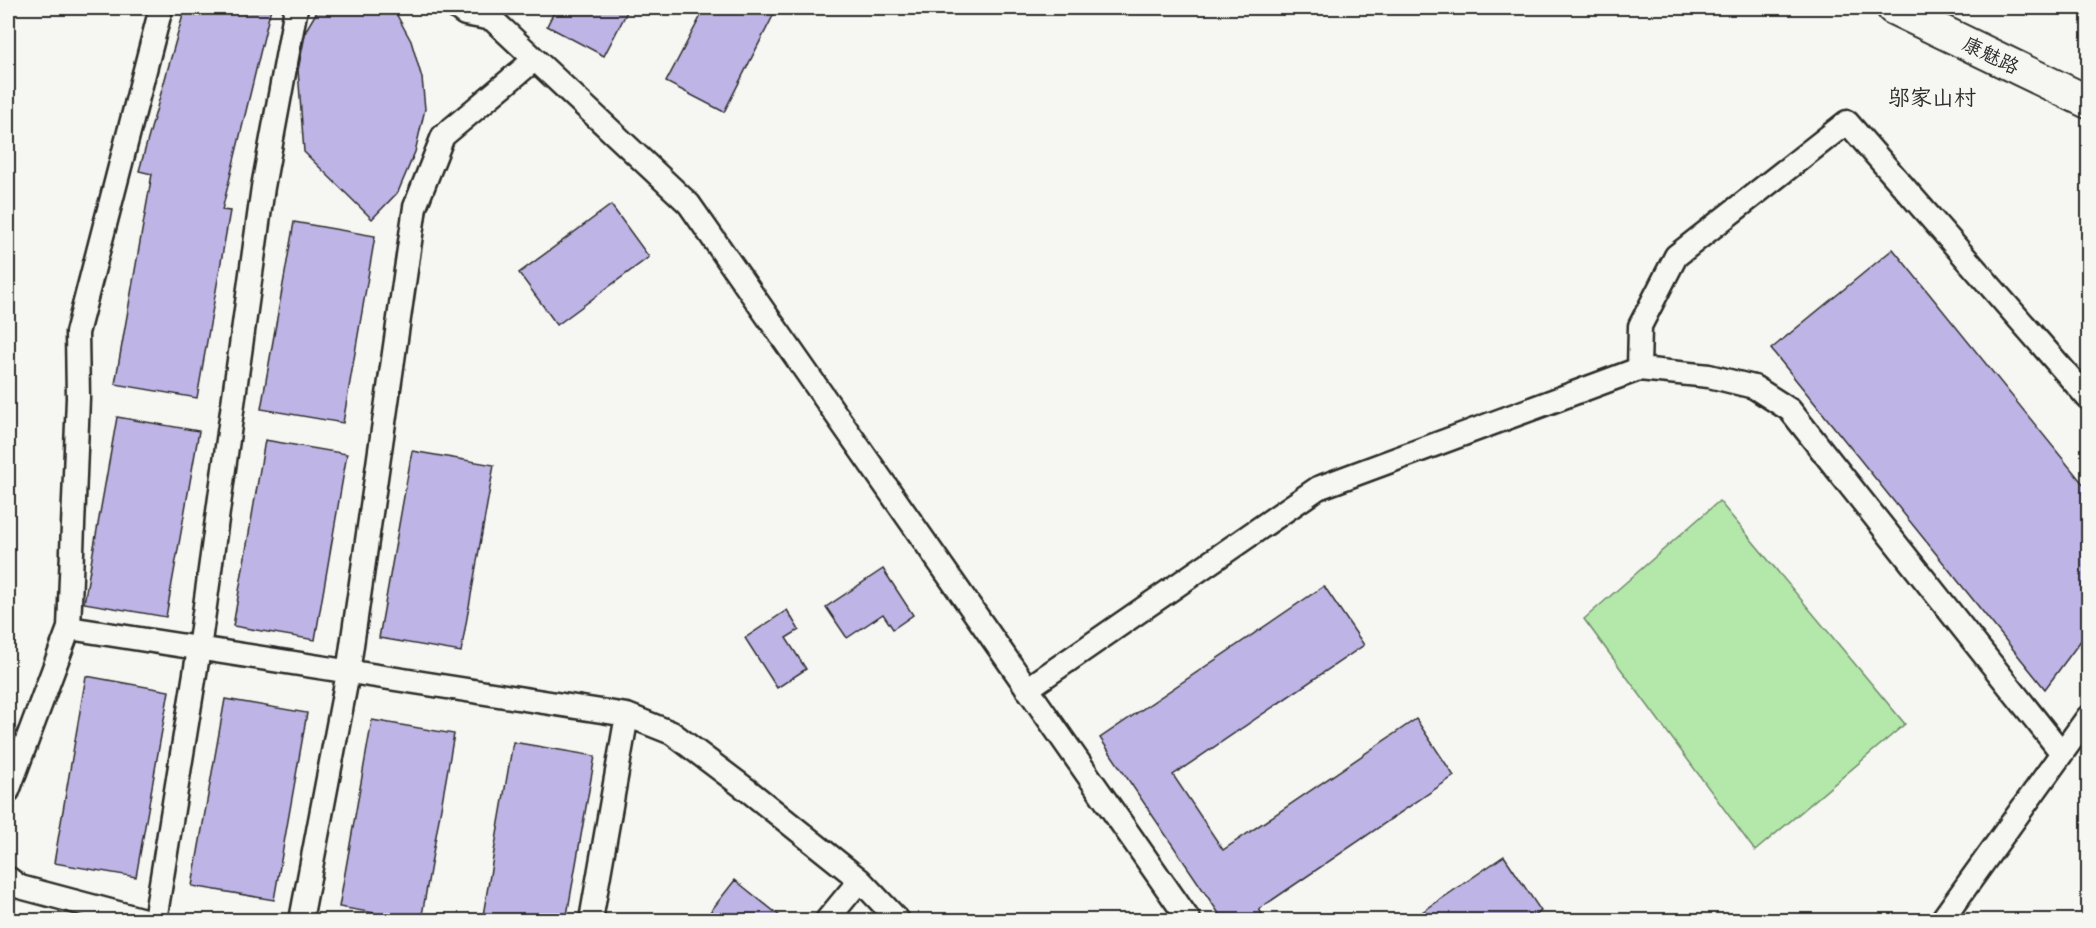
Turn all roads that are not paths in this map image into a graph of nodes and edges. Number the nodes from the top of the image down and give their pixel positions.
1 (161, 8) edge
2 (296, 8) edge
3 (457, 8) edge
4 (1893, 8) edge
5 (1940, 8) edge
6 (490, 14) edge
7 (534, 60) junction
8 (2088, 81) edge
9 (2088, 102) edge
10 (1640, 369) junction
11 (2088, 398) edge
12 (69, 628) junction
13 (198, 649) junction
14 (348, 674) junction
15 (1028, 689) junction
16 (627, 715) junction
17 (2088, 717) edge
18 (2062, 753) junction
19 (8, 791) edge
20 (8, 878) edge
21 (860, 880) junction
22 (144, 921) edge
23 (155, 921) edge
24 (301, 921) edge
25 (591, 921) edge
26 (827, 921) edge
27 (898, 921) edge
28 (1189, 921) edge
29 (1942, 921) edge

1 - 12 street
2 - 13 street
3 - 6 street
4 - 9 main road, 康魅路
5 - 8 main road, 康魅路
6 - 7 street
7 - 14 street
7 - 15 street
10 - 11 street
10 - 15 street
10 - 18 street
12 - 13 street
12 - 19 street
13 - 14 street
13 - 23 street
14 - 16 street
14 - 24 street
15 - 28 street
16 - 21 street
16 - 25 street
17 - 18 street
18 - 29 street
20 - 22 street
21 - 26 street
21 - 27 street

